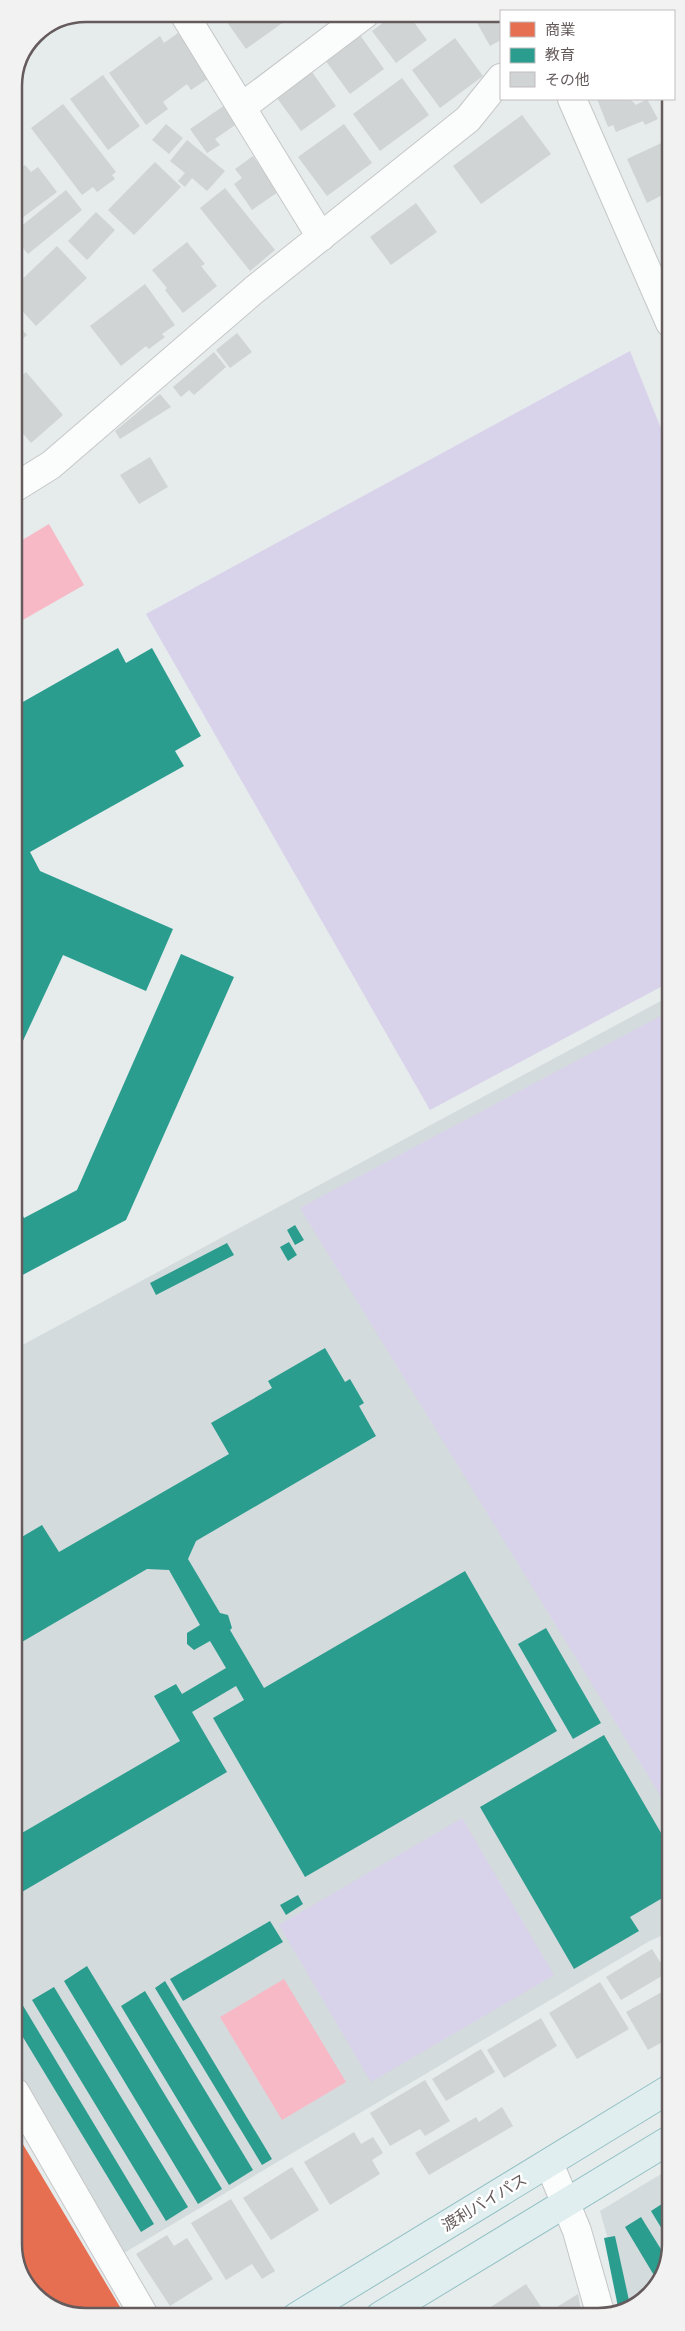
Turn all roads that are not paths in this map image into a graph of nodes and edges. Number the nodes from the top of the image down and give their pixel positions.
1 (189, 22) edge
2 (354, 23) edge
3 (500, 79) edge
4 (572, 100) edge
5 (242, 106) junction
6 (321, 237) junction
7 (662, 305) edge
8 (22, 483) edge
9 (662, 2094) edge
10 (22, 2104) edge
11 (662, 2145) edge
12 (549, 2163) junction
13 (565, 2204) junction
14 (140, 2308) edge
15 (309, 2308) edge
16 (393, 2308) edge
17 (599, 2308) edge

1 - 5 street
2 - 5 street
3 - 6 street
4 - 7 street
5 - 6 street
6 - 8 street
9 - 12 highway, 渡利バイパス
10 - 14 street
11 - 13 highway
12 - 13 street
12 - 15 highway, 渡利バイパス
13 - 16 highway
13 - 17 street

